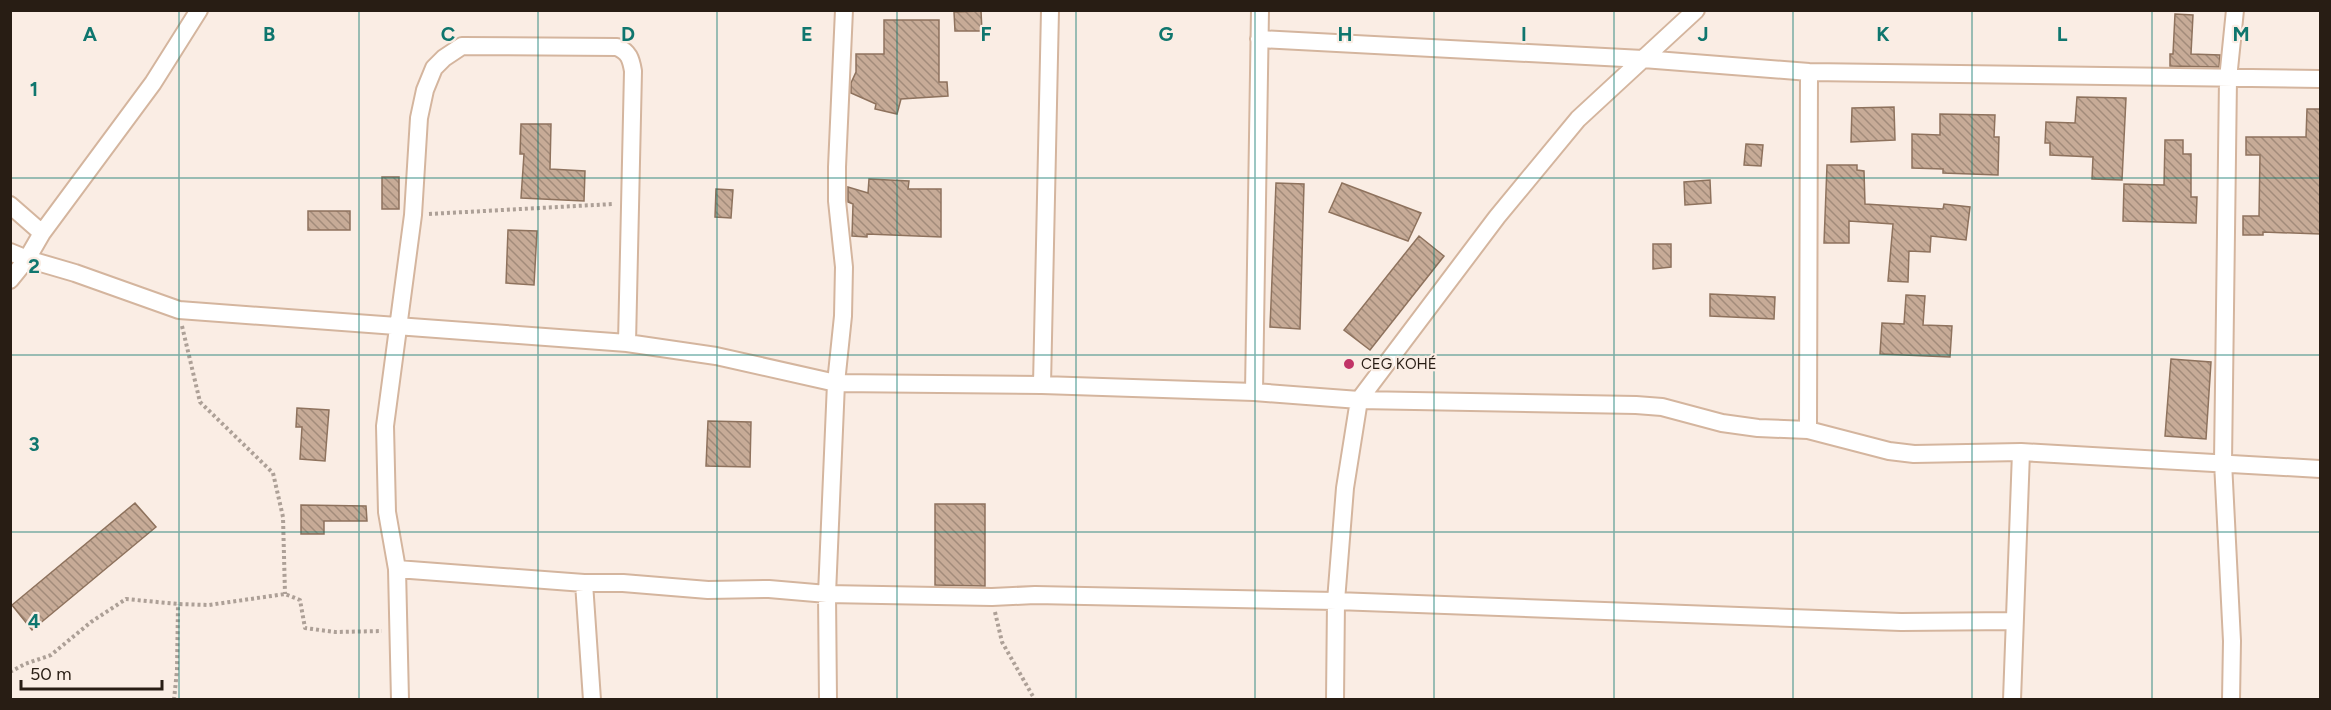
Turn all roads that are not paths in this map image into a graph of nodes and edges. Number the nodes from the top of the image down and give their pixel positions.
1 (199, 10) edge
2 (844, 10) edge
3 (1050, 10) edge
4 (1260, 10) edge
5 (1696, 10) edge
6 (2235, 10) edge
7 (1259, 39) junction
8 (1643, 59) junction
9 (1809, 72) junction
10 (2228, 79) junction
11 (2320, 79) edge
12 (10, 205) edge
13 (42, 233) junction
14 (10, 252) edge
15 (27, 260) junction
16 (10, 280) edge
17 (398, 327) junction
18 (627, 343) junction
19 (836, 383) junction
20 (1042, 385) junction
21 (1254, 392) junction
22 (1359, 400) junction
23 (1808, 429) junction
24 (2021, 452) junction
25 (2223, 462) junction
26 (2320, 469) edge
27 (397, 568) junction
28 (584, 583) junction
29 (827, 594) junction
30 (1336, 601) junction
31 (2014, 621) junction
32 (400, 699) edge
33 (592, 699) edge
34 (828, 699) edge
35 (1335, 699) edge
36 (2012, 699) edge
37 (2231, 699) edge

1 - 13 street
2 - 19 street
3 - 20 street
4 - 7 street
5 - 8 street
6 - 10 street
7 - 8 street
7 - 21 street
8 - 9 street
8 - 22 street
9 - 10 street
9 - 23 street
10 - 11 street
10 - 25 street
12 - 13 street
13 - 15 street
14 - 15 street
15 - 16 street
15 - 17 street
17 - 18 street
17 - 18 street
17 - 27 street
18 - 19 street
19 - 20 street
19 - 29 street
20 - 21 street
21 - 22 street
22 - 23 street
22 - 30 street
23 - 24 street
24 - 25 street
24 - 31 street
25 - 26 street
25 - 37 street
27 - 28 street
27 - 32 street
28 - 29 street
28 - 33 street
29 - 30 street
29 - 34 street
30 - 31 street
30 - 35 street
31 - 36 street

